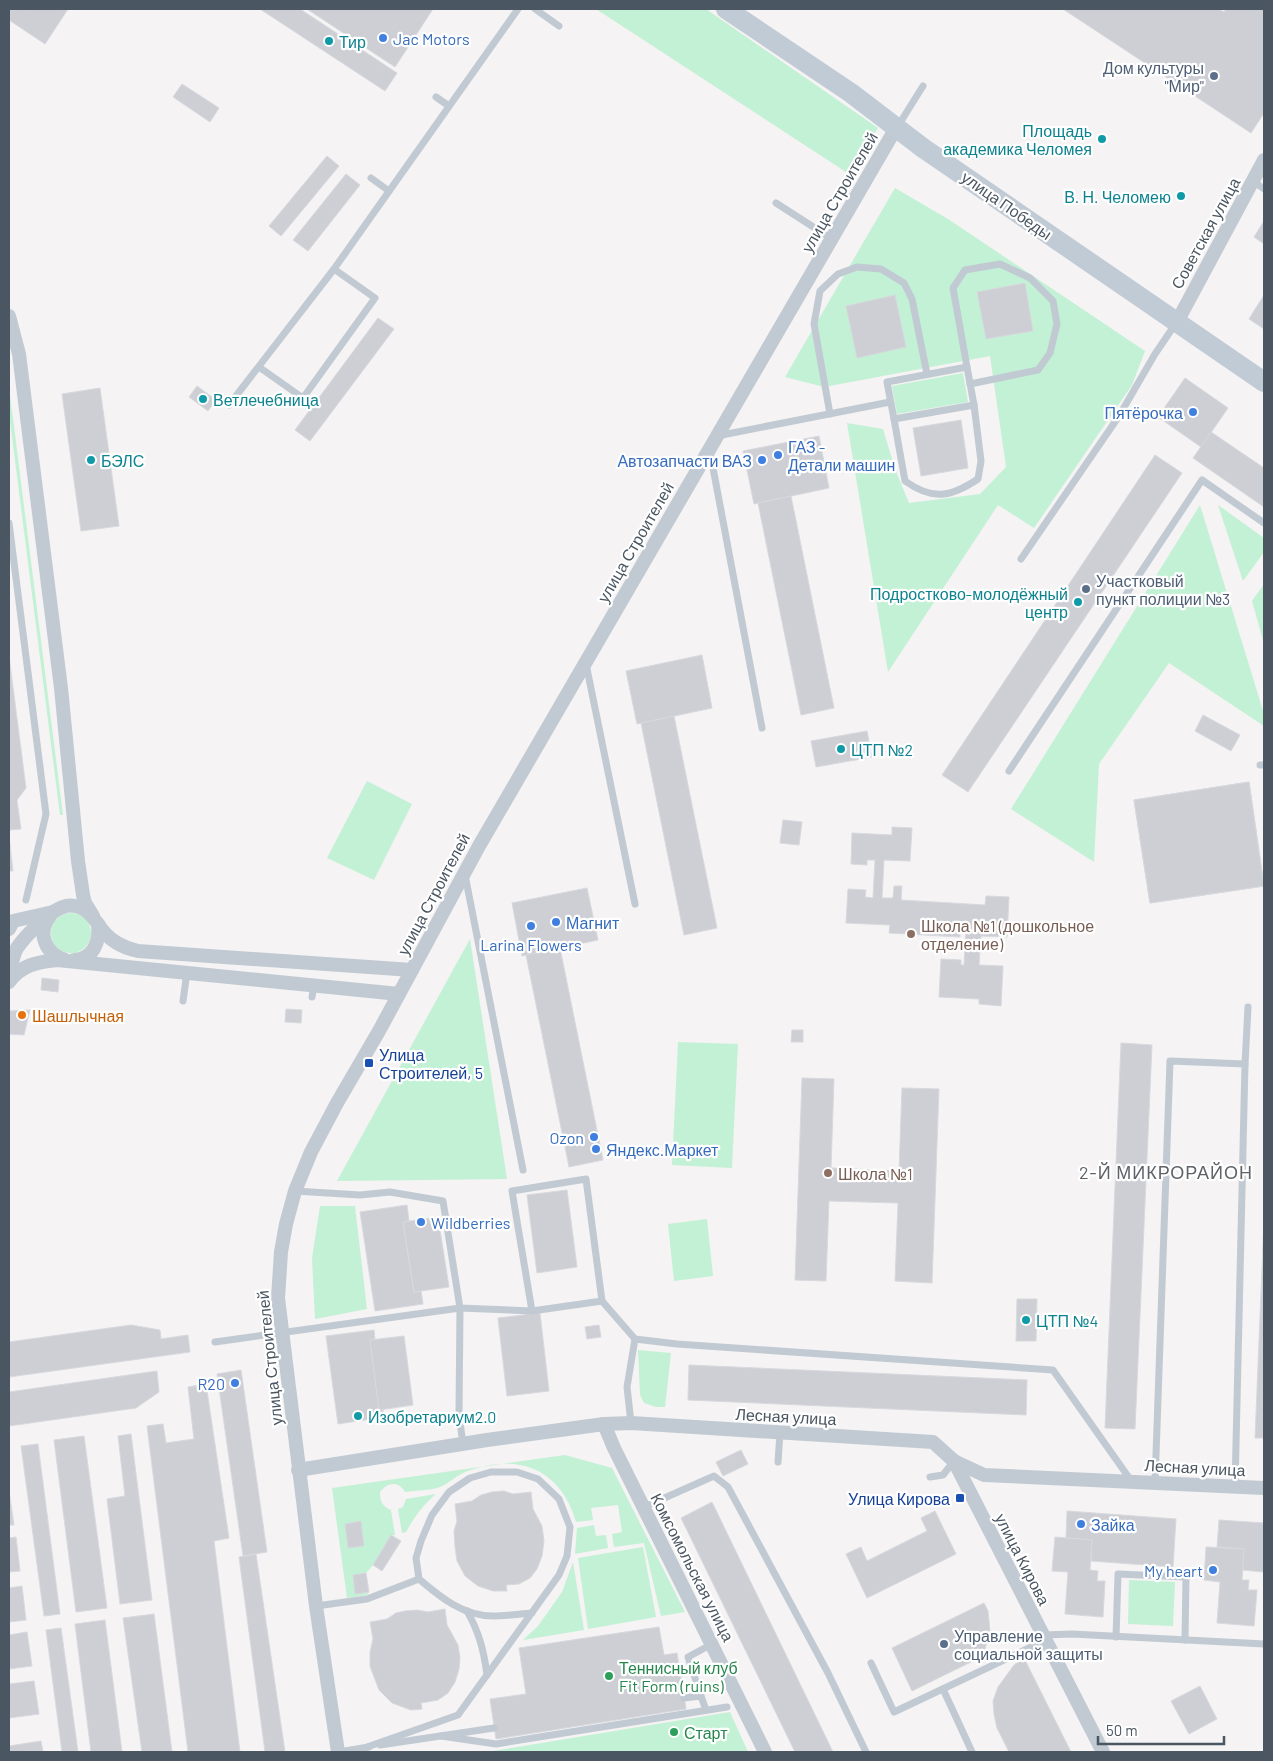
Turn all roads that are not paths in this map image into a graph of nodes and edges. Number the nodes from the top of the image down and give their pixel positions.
1 (518, 9) edge
2 (535, 9) edge
3 (726, 9) edge
4 (559, 26) dead end
5 (923, 86) dead end
6 (436, 97) dead end
7 (449, 106) junction
8 (896, 128) junction
9 (1264, 160) edge
10 (370, 178) dead end
11 (1259, 185) edge
12 (389, 191) junction
13 (776, 203) dead end
14 (832, 239) junction
15 (334, 269) junction
16 (9, 316) edge
17 (1177, 322) junction
18 (967, 366) junction
19 (259, 367) junction
20 (927, 374) junction
21 (1264, 382) edge
22 (970, 384) junction
23 (890, 402) junction
24 (229, 405) dead end
25 (974, 405) junction
26 (830, 414) junction
27 (894, 419) junction
28 (717, 436) junction
29 (709, 450) junction
30 (9, 523) edge
31 (1264, 523) edge
32 (1021, 559) dead end
33 (586, 662) junction
34 (762, 728) dead end
35 (1009, 771) dead end
36 (464, 872) junction
37 (26, 900) dead end
38 (635, 904) dead end
39 (53, 912) junction
40 (95, 920) junction
41 (9, 929) edge
42 (69, 961) junction
43 (412, 970) junction
44 (187, 972) junction
45 (9, 978) edge
46 (9, 982) edge
47 (399, 994) junction
48 (183, 1001) dead end
49 (1248, 1007) dead end
50 (1245, 1064) junction
51 (523, 1170) dead end
52 (295, 1191) junction
53 (602, 1301) junction
54 (460, 1308) junction
55 (532, 1311) junction
56 (282, 1333) junction
57 (635, 1339) junction
58 (215, 1342) dead end
59 (631, 1423) junction
60 (604, 1424) junction
61 (780, 1433) junction
62 (463, 1444) junction
63 (954, 1461) junction
64 (778, 1462) dead end
65 (298, 1470) junction
66 (930, 1477) dead end
67 (1132, 1482) junction
68 (1155, 1483) junction
69 (1235, 1487) junction
70 (1264, 1488) edge
71 (644, 1507) junction
72 (418, 1579) junction
73 (316, 1606) junction
74 (467, 1611) junction
75 (532, 1613) junction
76 (1044, 1637) junction
77 (1116, 1637) junction
78 (1185, 1640) junction
79 (712, 1644) junction
80 (1264, 1644) edge
81 (871, 1663) dead end
82 (487, 1675) junction
83 (943, 1688) junction
84 (701, 1696) junction
85 (684, 1698) dead end
86 (727, 1707) dead end
87 (706, 1710) junction
88 (494, 1728) dead end
89 (441, 1736) junction
90 (367, 1747) junction
91 (338, 1752) edge
92 (765, 1752) edge
93 (866, 1752) edge
94 (972, 1752) edge
95 (1103, 1752) edge

1 - 7 lane
2 - 4 lane
3 - 8 street, улица Победы
5 - 8 lane
6 - 7 lane
7 - 12 lane
8 - 14 street, улица Строителей
8 - 17 street, улица Победы
9 - 11 street, Советская улица
10 - 12 lane
11 - 17 street, Советская улица
12 - 15 lane
13 - 14 lane
14 - 28 street, улица Строителей
15 - 19 lane
15 - 19 lane
16 - 40 street
17 - 21 street, улица Победы
17 - 32 lane
18 - 20 lane
18 - 22 lane
18 - 22 lane
19 - 24 lane
20 - 23 lane
20 - 26 lane
22 - 25 lane
23 - 26 lane
23 - 27 lane
25 - 27 lane
25 - 27 lane
26 - 28 lane
28 - 29 street, улица Строителей
29 - 33 street, улица Строителей
29 - 34 lane
30 - 37 lane
31 - 35 lane
33 - 36 street, улица Строителей
33 - 38 lane
36 - 43 street, улица Строителей
36 - 51 lane
39 - 40 street
39 - 41 street
39 - 42 street
39 - 45 street
40 - 42 street
40 - 43 street
42 - 44 street
42 - 46 street
43 - 47 street, улица Строителей
44 - 47 street
44 - 48 lane
47 - 52 street, улица Строителей
49 - 50 lane
50 - 68 lane
50 - 69 lane
52 - 54 lane
52 - 56 street, улица Строителей
53 - 55 lane
53 - 55 lane
53 - 57 lane
54 - 55 lane
54 - 56 lane
54 - 62 lane
56 - 58 lane
56 - 65 street, улица Строителей
57 - 59 lane
57 - 67 lane
59 - 60 street, Лесная улица
59 - 61 street, Лесная улица
60 - 62 street, Лесная улица
60 - 71 street, Комсомольская улица
61 - 63 street, Лесная улица
61 - 64 lane
62 - 65 street, Лесная улица
63 - 66 lane
63 - 67 street, Лесная улица
63 - 76 street, улица Кирова
65 - 73 street, улица Строителей
67 - 68 street, Лесная улица
68 - 69 street, Лесная улица
69 - 70 street, Лесная улица
71 - 79 street, Комсомольская улица
71 - 93 lane
72 - 73 lane
72 - 74 lane
72 - 75 lane
73 - 91 street, улица Строителей
74 - 75 lane
74 - 82 lane
75 - 82 lane
76 - 77 lane
76 - 83 lane
76 - 95 street, улица Кирова
77 - 78 lane
77 - 78 lane
78 - 80 lane
79 - 84 lane
79 - 92 street, Комсомольская улица
81 - 83 lane
82 - 90 lane
83 - 94 lane
84 - 85 lane
84 - 87 lane
86 - 87 lane
87 - 89 lane
88 - 89 lane
89 - 90 lane
90 - 91 lane

